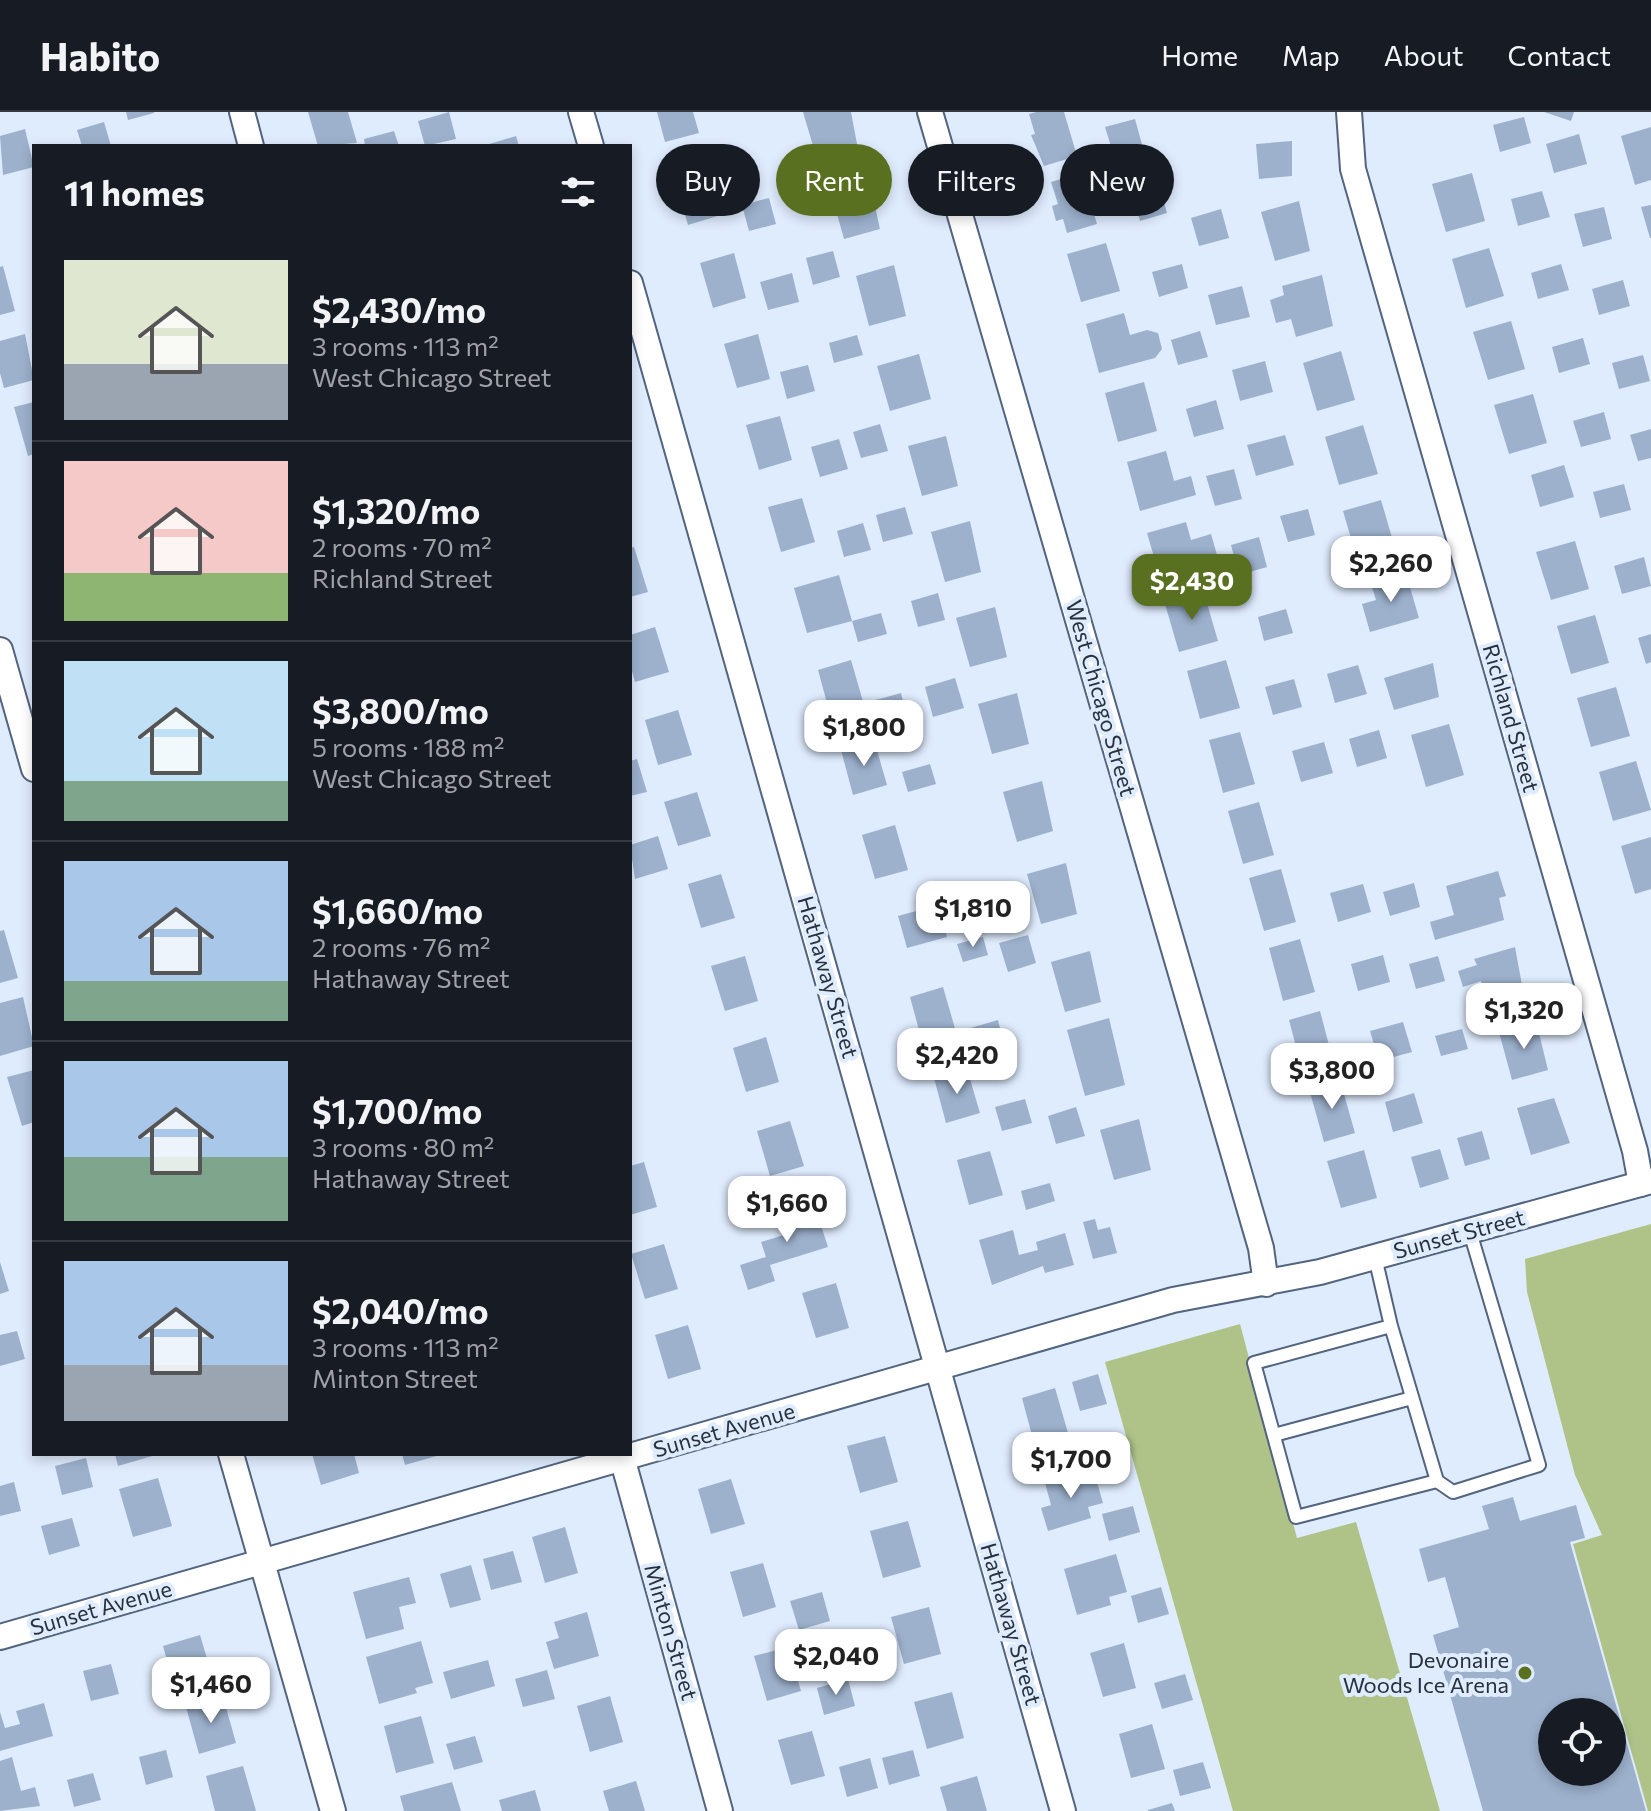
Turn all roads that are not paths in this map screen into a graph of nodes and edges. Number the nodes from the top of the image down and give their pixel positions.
1 (242, 112) edge
2 (581, 112) edge
3 (930, 112) edge
4 (1349, 112) edge
5 (250, 144) edge
6 (590, 144) edge
7 (632, 290) edge
8 (0, 650) edge
9 (32, 762) edge
10 (1646, 1183) edge
11 (1470, 1232) junction
12 (1375, 1257) junction
13 (1266, 1284) junction
14 (1391, 1326) junction
15 (939, 1368) junction
16 (1412, 1398) junction
17 (1274, 1435) junction
18 (632, 1454) edge
19 (232, 1456) edge
20 (621, 1457) edge
21 (1437, 1481) junction
22 (262, 1562) junction
23 (0, 1637) edge
24 (333, 1811) edge
25 (720, 1811) edge
26 (1063, 1811) edge

1 - 5 street
2 - 6 street
3 - 13 street, West Chicago Street
4 - 10 street, Richland Street
7 - 15 street, Hathaway Street
8 - 9 street
10 - 11 street, Sunset Street
11 - 12 street, Sunset Street
11 - 21 lane
12 - 13 street, Sunset Street
12 - 14 lane
13 - 15 street, Sunset Avenue
14 - 16 lane
14 - 17 lane
15 - 18 street, Sunset Avenue
15 - 26 street, Hathaway Street
16 - 17 lane
16 - 21 lane
17 - 21 lane
19 - 22 street
20 - 22 street, Sunset Avenue
20 - 25 street, Minton Street
22 - 23 street, Sunset Avenue
22 - 24 street

